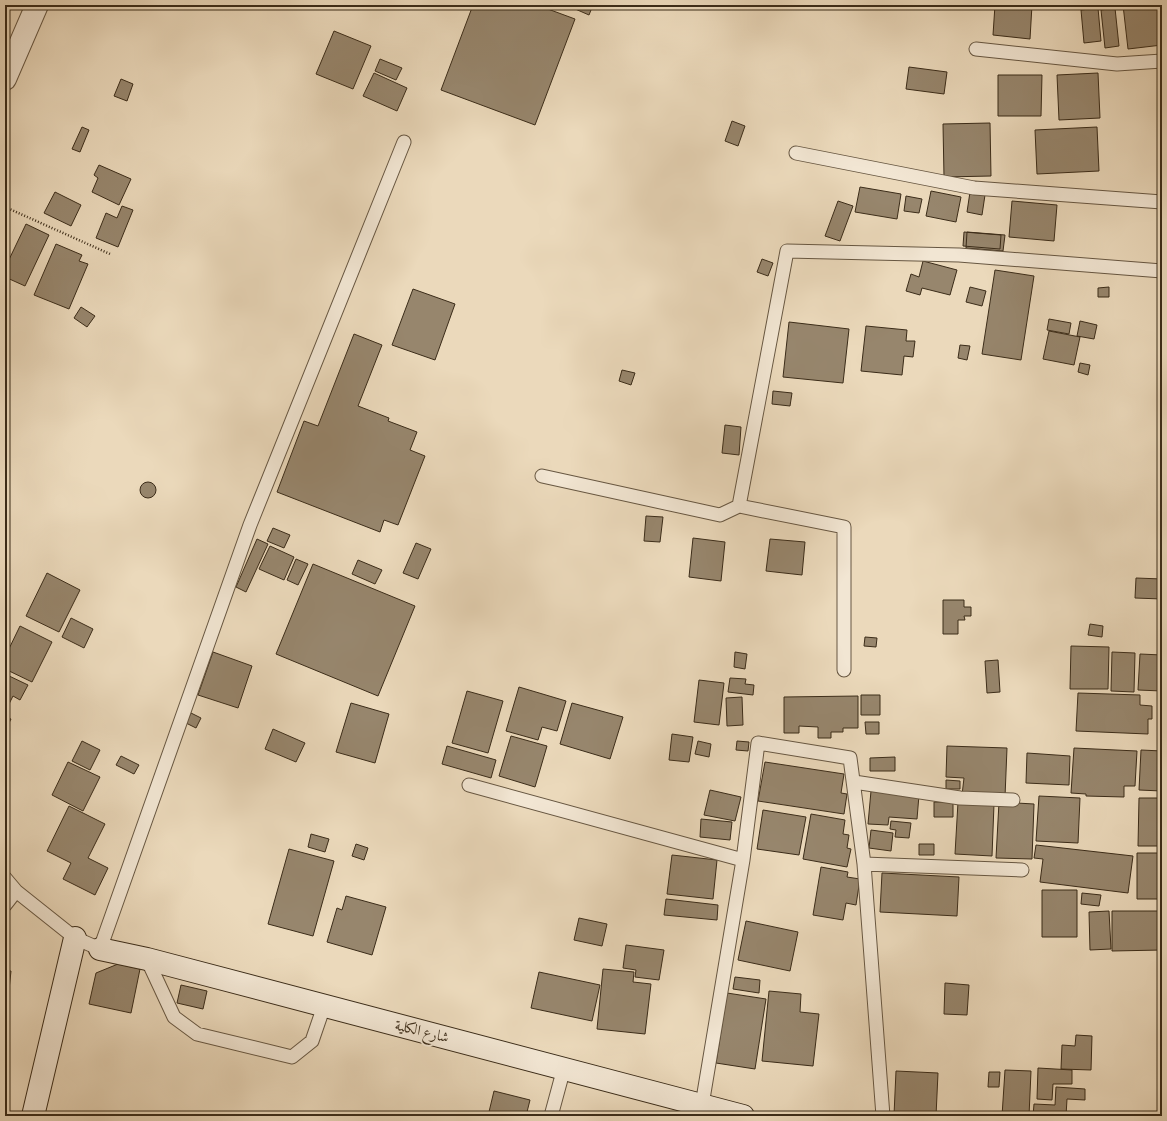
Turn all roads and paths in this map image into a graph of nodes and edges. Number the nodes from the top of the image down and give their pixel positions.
1 (37, 5) edge
2 (976, 49) dead end
3 (1162, 61) edge
4 (5, 79) edge
5 (404, 142) dead end
6 (796, 153) dead end
7 (1162, 202) edge
8 (5, 207) edge
9 (110, 254) dead end
10 (1162, 271) edge
11 (542, 476) dead end
12 (739, 506) junction
13 (844, 670) dead end
14 (854, 782) junction
15 (469, 785) dead end
16 (1013, 800) dead end
17 (743, 860) junction
18 (864, 864) junction
19 (1022, 870) dead end
20 (5, 878) edge
21 (16, 891) junction
22 (5, 904) edge
23 (75, 938) junction
24 (100, 949) junction
25 (147, 959) junction
26 (324, 1006) junction
27 (564, 1068) junction
28 (702, 1105) junction
29 (33, 1116) edge
30 (551, 1116) edge
31 (743, 1116) edge
32 (882, 1116) edge

1 - 4 street
2 - 3 lane
5 - 24 lane
6 - 7 lane
8 - 9 path
10 - 12 lane
11 - 12 lane
12 - 13 lane
14 - 16 lane
14 - 17 lane
14 - 18 lane
15 - 17 lane
17 - 28 lane
18 - 19 lane
18 - 32 lane
20 - 21 lane
21 - 22 lane
21 - 23 lane
23 - 24 lane
23 - 29 street
24 - 25 street, شارع الكلية
25 - 26 street, شارع الكلية
25 - 26 lane
26 - 27 street, شارع الكلية
27 - 28 street, شارع الكلية
27 - 30 lane
28 - 31 street, شارع الكلية

